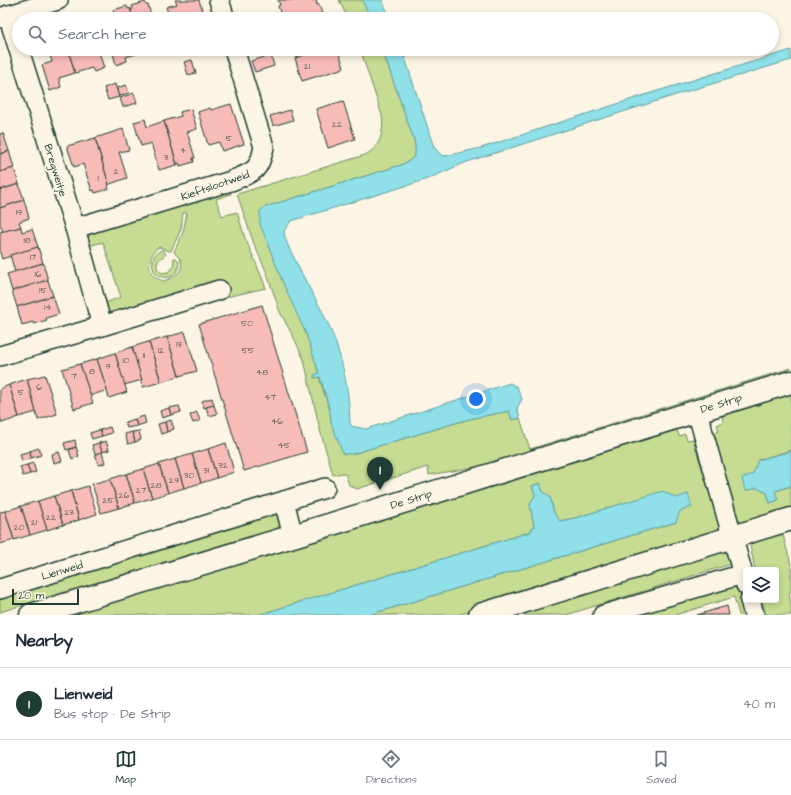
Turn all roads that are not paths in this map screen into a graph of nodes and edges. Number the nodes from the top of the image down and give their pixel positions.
1 (58, 0) edge
2 (219, 0) edge
3 (20, 12) edge
4 (223, 12) edge
5 (4, 17) edge
6 (12, 41) edge
7 (17, 56) edge
8 (236, 56) edge
9 (75, 228) junction
10 (219, 290) dead end
11 (102, 326) junction
12 (0, 356) edge
13 (791, 382) edge
14 (697, 411) junction
15 (325, 488) dead end
16 (284, 501) junction
17 (791, 519) edge
18 (293, 536) junction
19 (732, 537) junction
20 (743, 573) edge
21 (743, 580) edge
22 (0, 588) edge
23 (751, 603) edge
24 (31, 615) edge
25 (480, 615) edge
26 (603, 615) edge
27 (754, 615) edge

1 - 3 street
2 - 4 street
5 - 6 street, Bregweitje
7 - 9 street, Bregweitje
8 - 9 street, Kieftslootweid
9 - 11 street, Bregweitje
10 - 11 street
11 - 12 street
13 - 14 street, De Strip
14 - 18 street, De Strip
14 - 19 street
15 - 16 street, Lienweid
16 - 18 street
16 - 22 street, Lienweid
17 - 19 street
18 - 24 street, De Strip
19 - 20 street
19 - 25 street
21 - 26 street
23 - 27 street

